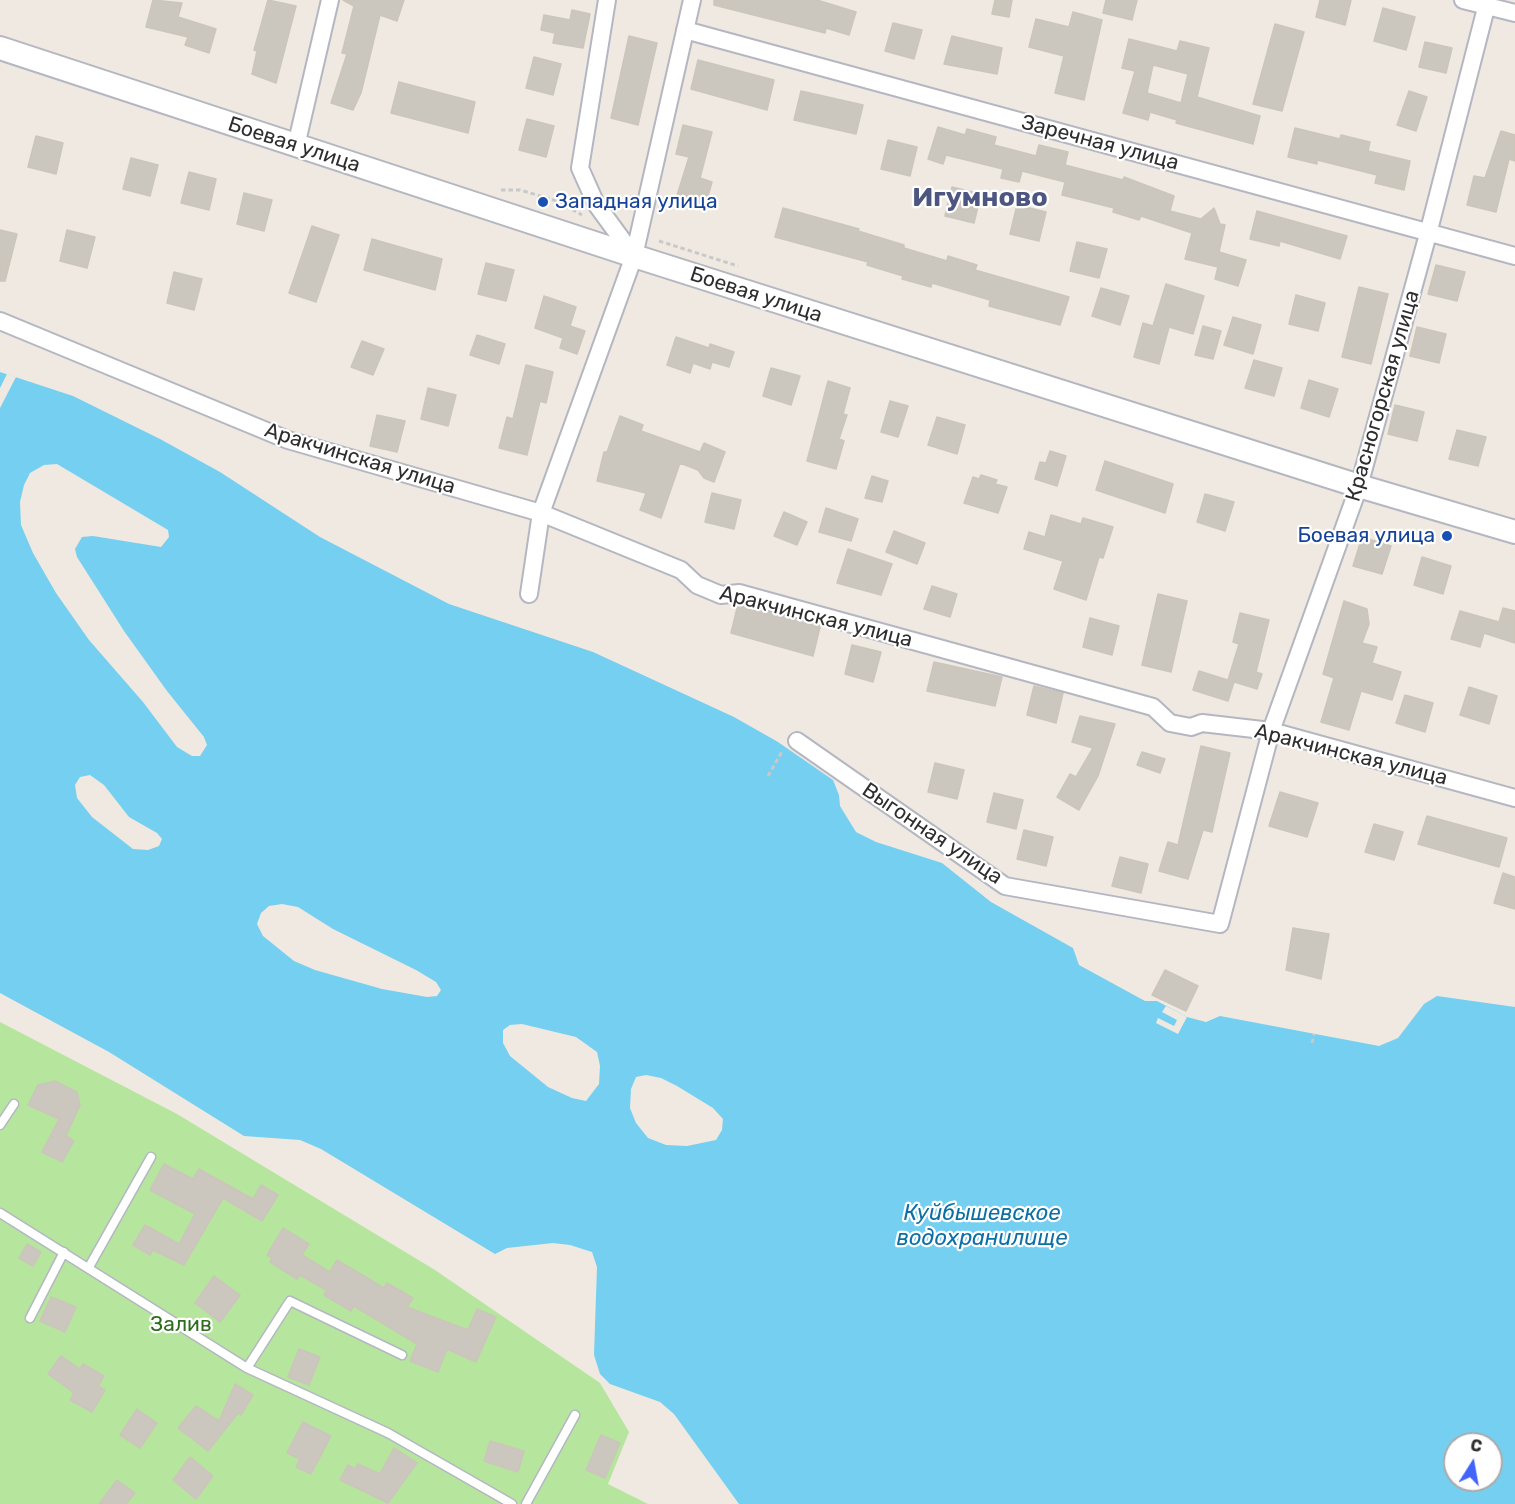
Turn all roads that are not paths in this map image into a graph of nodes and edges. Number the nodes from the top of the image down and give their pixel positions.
1 (330, 0) edge
2 (608, 0) edge
3 (692, 0) edge
4 (1463, 0) edge
5 (1487, 3) edge
6 (1515, 14) edge
7 (685, 30) junction
8 (0, 48) edge
9 (296, 146) junction
10 (1428, 234) junction
11 (634, 256) junction
12 (1515, 256) edge
13 (0, 321) edge
14 (1359, 486) junction
15 (541, 513) junction
16 (1515, 532) edge
17 (529, 594) dead end
18 (1271, 731) junction
19 (791, 743) road end
20 (1515, 798) edge
21 (1220, 924) joint
22 (14, 1104) dead end
23 (0, 1125) edge
24 (151, 1156) dead end
25 (0, 1213) edge
26 (64, 1252) junction
27 (89, 1267) junction
28 (30, 1318) dead end
29 (402, 1355) dead end
30 (247, 1368) junction
31 (575, 1415) dead end
32 (512, 1504) edge
33 (526, 1504) edge

1 - 9 street
2 - 11 street
3 - 7 street
4 - 5 street
5 - 6 street
5 - 10 street, Красногорская улица
7 - 10 street, Заречная улица
7 - 11 street
8 - 9 main road, Боевая улица
9 - 11 main road, Боевая улица
10 - 12 street, Заречная улица
10 - 14 street, Красногорская улица
11 - 14 main road, Боевая улица
11 - 15 street
13 - 15 street, Аракчинская улица
14 - 16 main road, Боевая улица
14 - 18 street, Красногорская улица
15 - 17 street
15 - 18 street, Аракчинская улица
18 - 20 street, Аракчинская улица
18 - 21 street, Красногорская улица
19 - 21 street, Выгонная улица
22 - 23 lane
24 - 27 lane
25 - 26 lane
26 - 27 lane
26 - 28 lane
27 - 30 lane
29 - 30 lane
30 - 32 lane
31 - 33 lane

